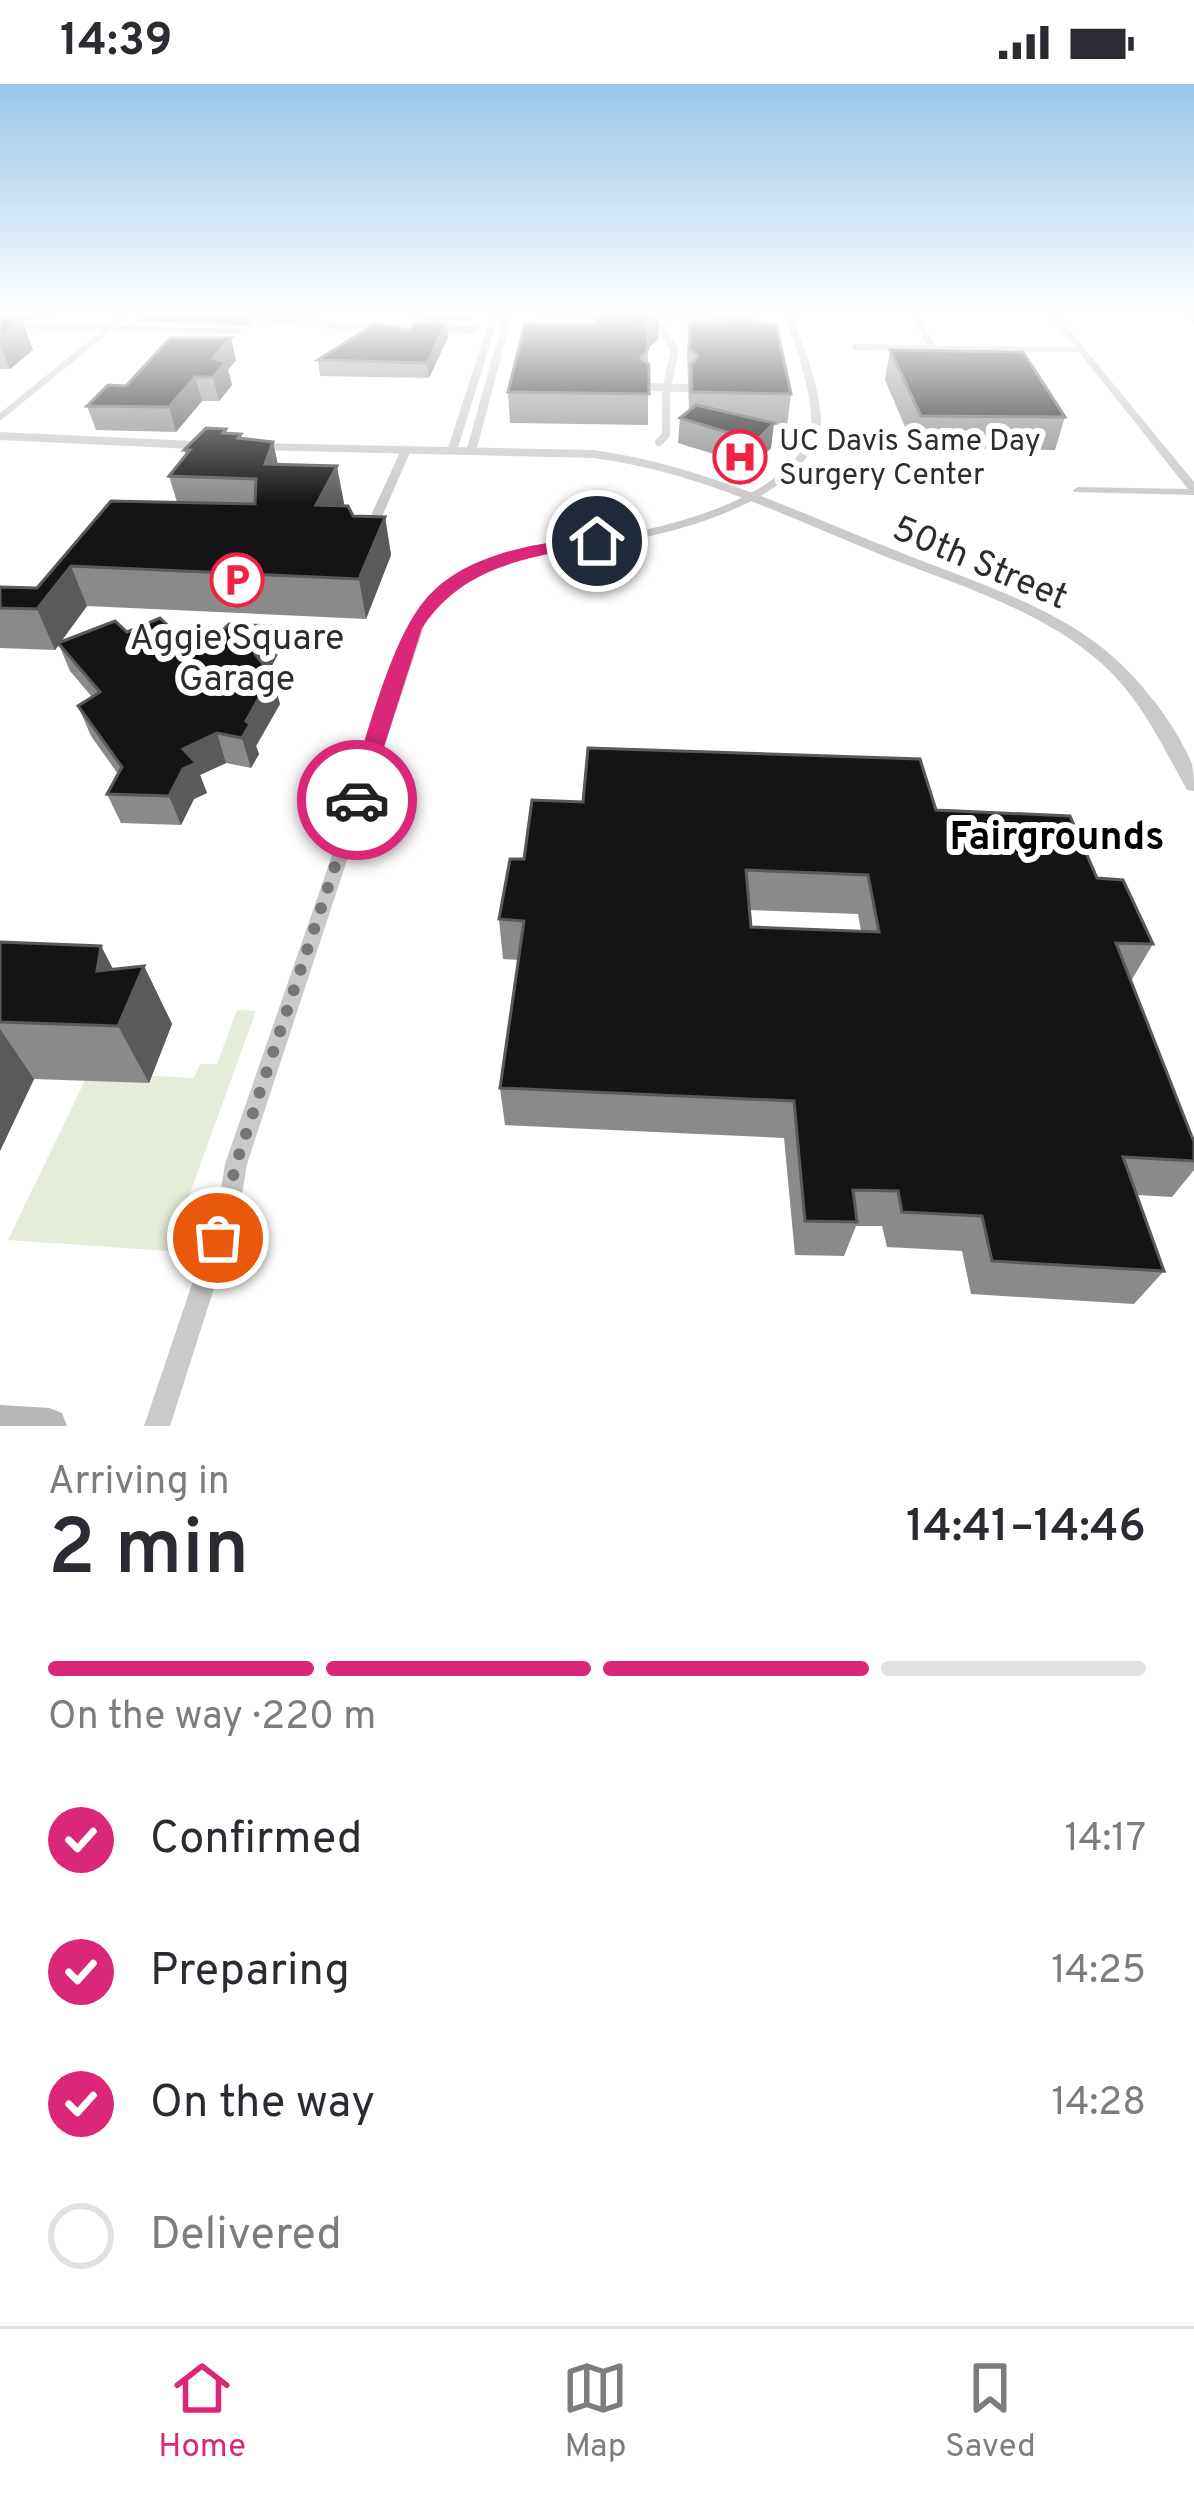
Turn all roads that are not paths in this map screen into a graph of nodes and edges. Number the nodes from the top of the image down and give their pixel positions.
1 (49, 378) edge
2 (475, 378) edge
3 (491, 378) edge
4 (670, 378) edge
5 (806, 378) edge
6 (1103, 378) edge
7 (648, 387) edge
8 (668, 388) junction
9 (688, 388) edge
10 (0, 418) edge
11 (0, 436) edge
12 (659, 442) dead end
13 (406, 450) junction
14 (452, 451) junction
15 (471, 452) junction
16 (1078, 490) dead end
17 (1194, 490) edge
18 (750, 497) junction
19 (368, 536) edge
20 (1194, 784) edge
21 (0, 1424) edge
22 (49, 1426) edge
23 (157, 1426) edge

1 - 10 street
2 - 14 street
3 - 15 street
4 - 8 street
5 - 18 street
6 - 17 street
7 - 8 street
8 - 9 street
8 - 12 street
11 - 13 street, 50th Street
13 - 14 street, 50th Street
13 - 19 street
14 - 15 street, 50th Street
15 - 18 street, 50th Street
16 - 17 street
18 - 20 street, 50th Street
18 - 23 street
21 - 22 main road

